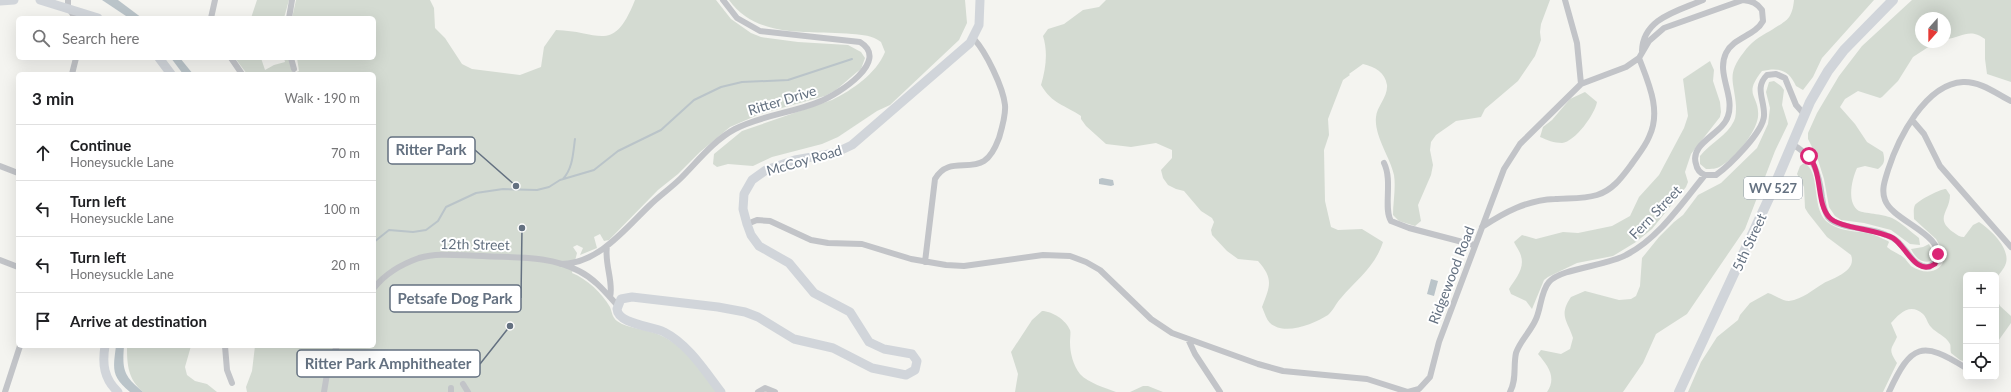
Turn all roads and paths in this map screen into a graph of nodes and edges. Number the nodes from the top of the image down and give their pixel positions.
1 (14, 0) edge
2 (40, 0) edge
3 (215, 0) edge
4 (292, 0) edge
5 (724, 0) edge
6 (980, 0) edge
7 (1565, 0) edge
8 (1703, 0) edge
9 (1893, 0) edge
10 (0, 1) edge
11 (68, 4) edge
12 (75, 16) edge
13 (94, 16) edge
14 (211, 16) edge
15 (289, 16) edge
16 (974, 39) junction
17 (1640, 55) junction
18 (76, 60) edge
19 (161, 60) edge
20 (232, 60) edge
21 (292, 60) edge
22 (294, 69) dead end
23 (72, 72) edge
24 (170, 72) edge
25 (241, 72) edge
26 (1581, 84) junction
27 (2011, 101) edge
28 (1804, 114) junction
29 (1912, 120) junction
30 (1791, 144) junction
31 (1384, 163) dead end
32 (0, 166) edge
33 (16, 172) edge
34 (1705, 175) junction
35 (747, 224) junction
36 (1482, 227) junction
37 (1474, 245) junction
38 (607, 246) junction
39 (2011, 247) edge
40 (0, 260) edge
41 (925, 262) junction
42 (560, 264) junction
43 (16, 266) edge
44 (376, 286) edge
45 (610, 297) junction
46 (617, 305) junction
47 (1188, 339) junction
48 (19, 348) edge
49 (105, 348) edge
50 (225, 348) edge
51 (336, 348) edge
52 (1963, 366) edge
53 (232, 383) dead end
54 (463, 384) dead end
55 (5, 392) edge
56 (118, 392) edge
57 (324, 392) edge
58 (468, 392) edge
59 (721, 392) edge
60 (758, 392) edge
61 (775, 392) edge
62 (1220, 392) edge
63 (1510, 392) edge
64 (1679, 392) edge
65 (1889, 392) edge

1 - 10 street
2 - 11 street
3 - 14 street
4 - 15 street
5 - 38 street, Ritter Drive
6 - 16 street
7 - 26 street
8 - 17 street
9 - 28 main road, 5th Street / WV 527
11 - 12 street
11 - 13 street
16 - 35 street, McCoy Road
16 - 41 street
17 - 26 street, Ridgewood Road
17 - 34 street, Ridgewood Road
17 - 36 street
18 - 23 street
19 - 24 street
20 - 25 street
21 - 22 street
26 - 36 street, Ridgewood Road
27 - 29 street
28 - 30 main road, 5th Street / WV 527
28 - 34 street
29 - 30 street
29 - 39 street
30 - 64 main road, 5th Street / WV 527
31 - 37 street
32 - 33 street
34 - 63 street, Fern Street
35 - 41 street, Ridgewood Road
35 - 46 street, McCoy Road
36 - 37 street, Ridgewood Road
37 - 47 street, Ridgewood Road
38 - 42 street, Ritter Drive
38 - 45 street
40 - 43 street
41 - 47 street, Ridgewood Road
42 - 44 street, 12th Street
42 - 45 street, 12th Street
45 - 46 street, 12th Street
46 - 59 street
47 - 62 street
48 - 55 street
49 - 56 street
50 - 53 street
51 - 57 street
52 - 65 street
54 - 58 street
60 - 61 street

